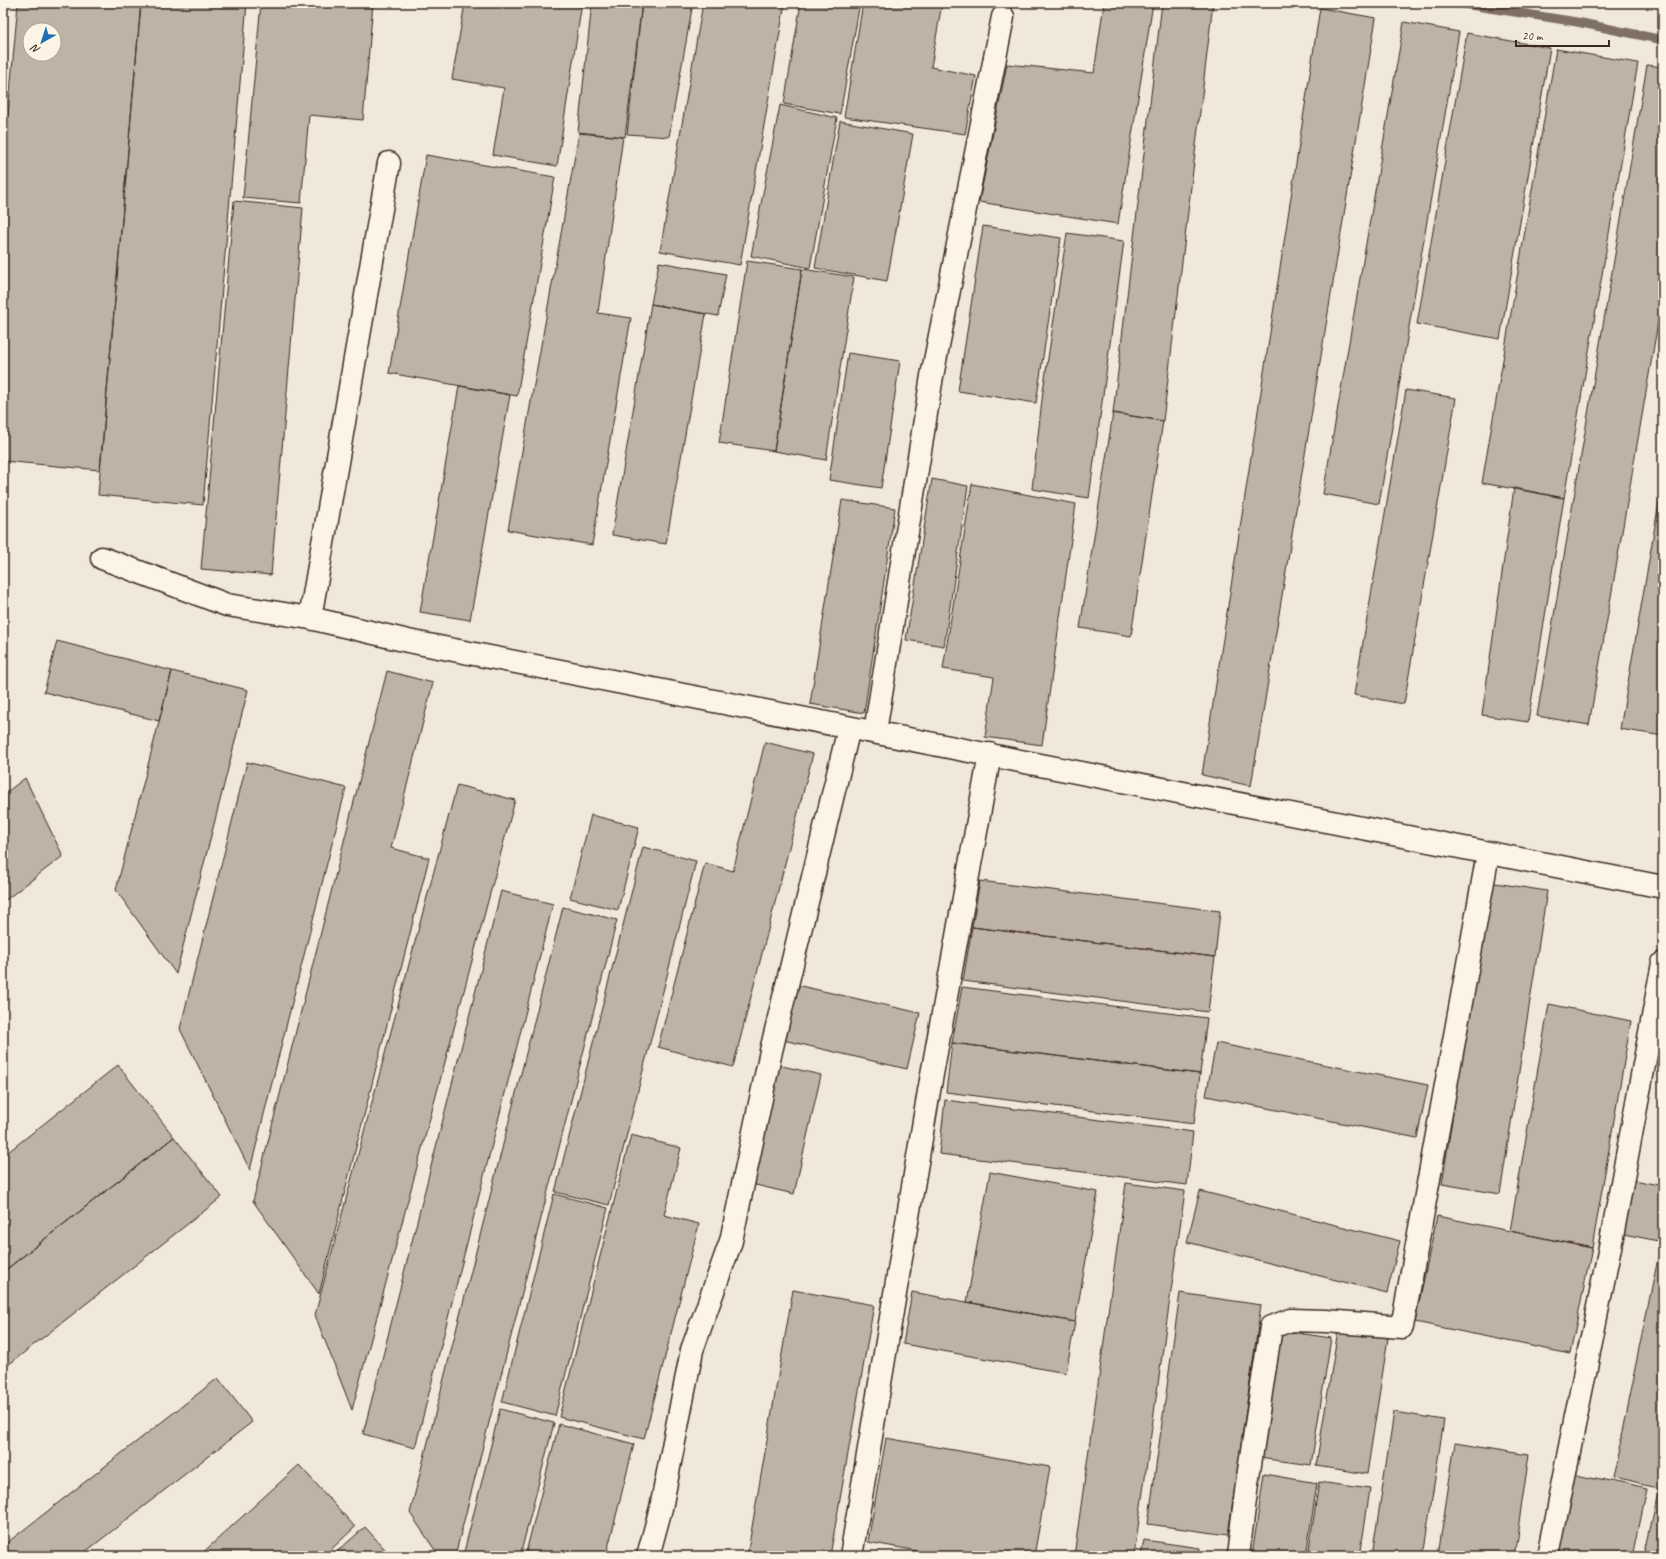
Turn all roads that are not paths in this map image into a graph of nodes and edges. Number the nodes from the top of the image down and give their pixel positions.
1 (1003, 17) dead end
2 (389, 162) dead end
3 (102, 558) dead end
4 (310, 618) junction
5 (849, 728) junction
6 (874, 732) junction
7 (990, 754) junction
8 (1488, 854) junction
9 (1663, 887) edge
10 (1663, 963) edge
11 (648, 1556) edge
12 (850, 1556) edge
13 (1238, 1556) edge
14 (1548, 1556) edge

1 - 6 street
2 - 4 street
3 - 4 street
4 - 5 street
5 - 6 street
5 - 11 street
6 - 7 street
7 - 8 street
7 - 12 street
8 - 9 street
8 - 13 street
10 - 14 street

